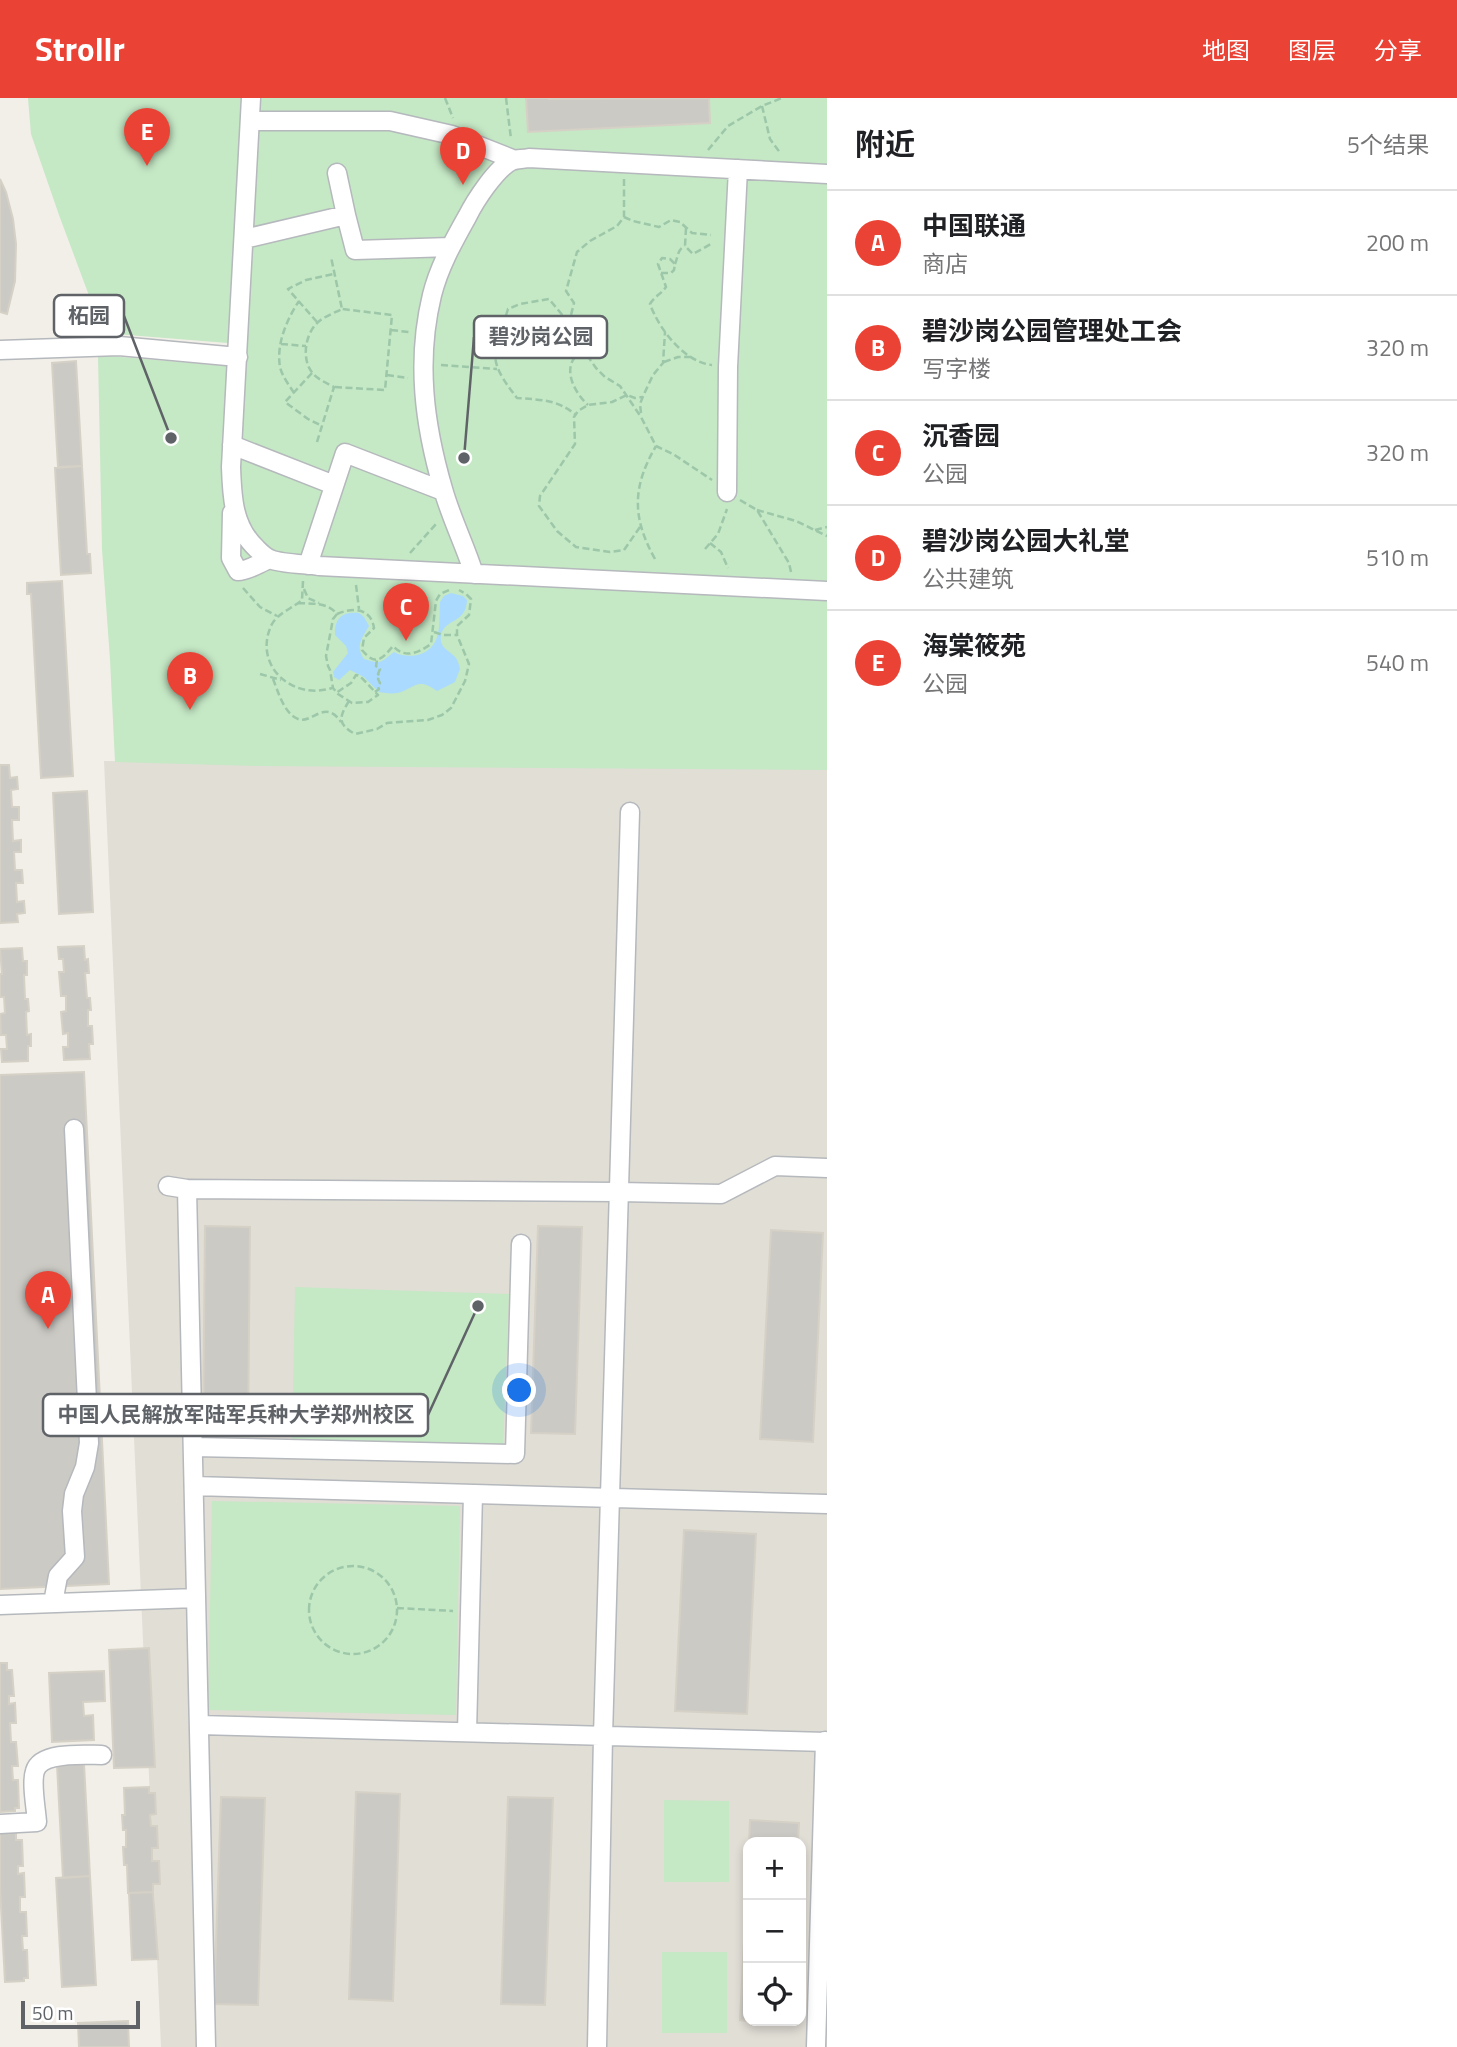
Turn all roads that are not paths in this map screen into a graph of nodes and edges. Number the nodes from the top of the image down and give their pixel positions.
1 (251, 98) edge
2 (250, 121) junction
3 (514, 160) junction
4 (738, 169) junction
5 (337, 173) dead end
6 (827, 174) edge
7 (346, 215) junction
8 (244, 239) junction
9 (451, 247) junction
10 (0, 350) edge
11 (238, 357) junction
12 (232, 445) junction
13 (334, 485) junction
14 (727, 492) road end
15 (447, 500) junction
16 (232, 502) junction
17 (467, 550) junction
18 (270, 559) junction
19 (309, 565) junction
20 (474, 574) junction
21 (509, 575) junction
22 (827, 591) edge
23 (630, 812) dead end
24 (74, 1129) dead end
25 (827, 1168) edge
26 (168, 1186) dead end
27 (187, 1189) junction
28 (619, 1192) junction
29 (521, 1244) dead end
30 (193, 1447) junction
31 (194, 1486) junction
32 (474, 1494) junction
33 (610, 1498) junction
34 (827, 1504) edge
35 (196, 1598) junction
36 (53, 1603) junction
37 (0, 1605) edge
38 (199, 1725) junction
39 (467, 1732) junction
40 (603, 1736) junction
41 (826, 1742) edge
42 (102, 1755) dead end
43 (0, 1824) edge
44 (206, 2047) edge
45 (597, 2047) edge
46 (816, 2047) edge

1 - 2 street
2 - 3 street
2 - 8 street
3 - 4 street
3 - 9 street
4 - 6 street
4 - 14 street
5 - 7 street
7 - 8 street
7 - 9 street
8 - 11 street
9 - 15 street
10 - 11 street
11 - 12 street
12 - 13 street
12 - 16 street
13 - 15 street
13 - 19 street
15 - 17 street
16 - 18 street
16 - 18 street
17 - 20 street
17 - 21 street
18 - 19 street
19 - 20 street
20 - 21 street
21 - 22 street
23 - 28 street
24 - 36 street
25 - 28 street
26 - 27 street
27 - 28 street
27 - 30 street
28 - 33 street
29 - 30 street
30 - 31 street
31 - 32 street
31 - 35 street
32 - 33 street
32 - 39 street
33 - 34 street
33 - 40 street
35 - 36 street
35 - 38 street
36 - 37 street
38 - 39 street
38 - 44 street
39 - 40 street
40 - 41 street
40 - 45 street
41 - 46 street
42 - 43 street

